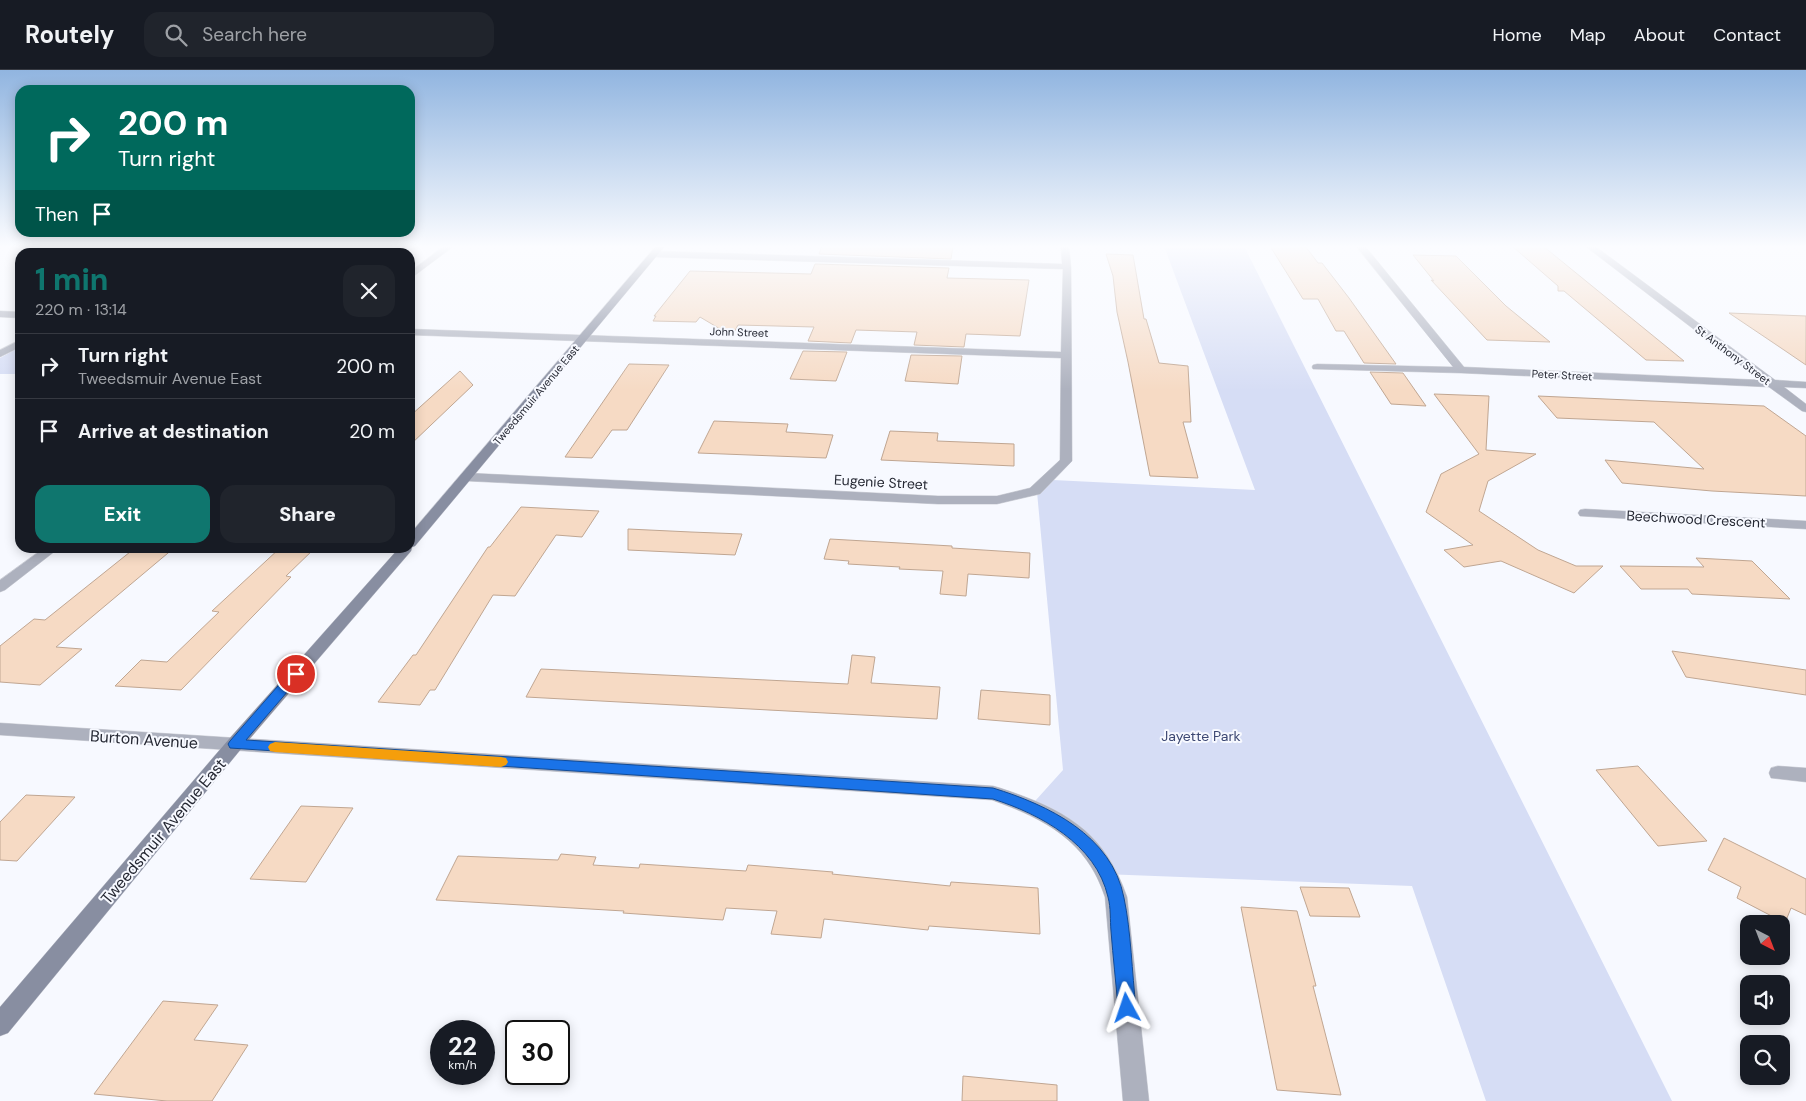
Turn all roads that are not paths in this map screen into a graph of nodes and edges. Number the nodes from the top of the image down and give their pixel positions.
1 (620, 294) edge
2 (1067, 294) edge
3 (1399, 294) edge
4 (1653, 294) edge
5 (0, 314) edge
6 (15, 315) edge
7 (415, 332) edge
8 (583, 338) junction
9 (15, 346) edge
10 (0, 354) edge
11 (1067, 355) junction
12 (1317, 367) dead end
13 (1461, 370) junction
14 (1772, 384) junction
15 (1806, 385) edge
16 (1806, 409) edge
17 (468, 477) junction
18 (1585, 513) dead end
19 (1806, 524) edge
20 (415, 537) edge
21 (45, 553) edge
22 (402, 553) edge
23 (0, 587) edge
24 (0, 730) edge
25 (235, 744) junction
26 (1778, 773) dead end
27 (1806, 775) edge
28 (0, 1025) edge
29 (1136, 1101) edge

1 - 8 street, Tweedsmuir Avenue East
2 - 11 street, Eugenie Street
3 - 13 street
4 - 14 street, St Anthony Street
5 - 6 street
7 - 8 street, John Street
8 - 11 street, John Street
8 - 17 street, Tweedsmuir Avenue East
9 - 10 street
11 - 17 street, Eugenie Street
12 - 13 street, Peter Street
13 - 14 street, Peter Street
14 - 15 street, Peter Street
14 - 16 street, St Anthony Street
17 - 20 street, Tweedsmuir Avenue East
18 - 19 street, Beechwood Crescent
21 - 23 street
22 - 25 street, Tweedsmuir Avenue East
24 - 25 street, Burton Avenue
25 - 28 street, Tweedsmuir Avenue East
25 - 29 street, Burton Avenue
26 - 27 street

